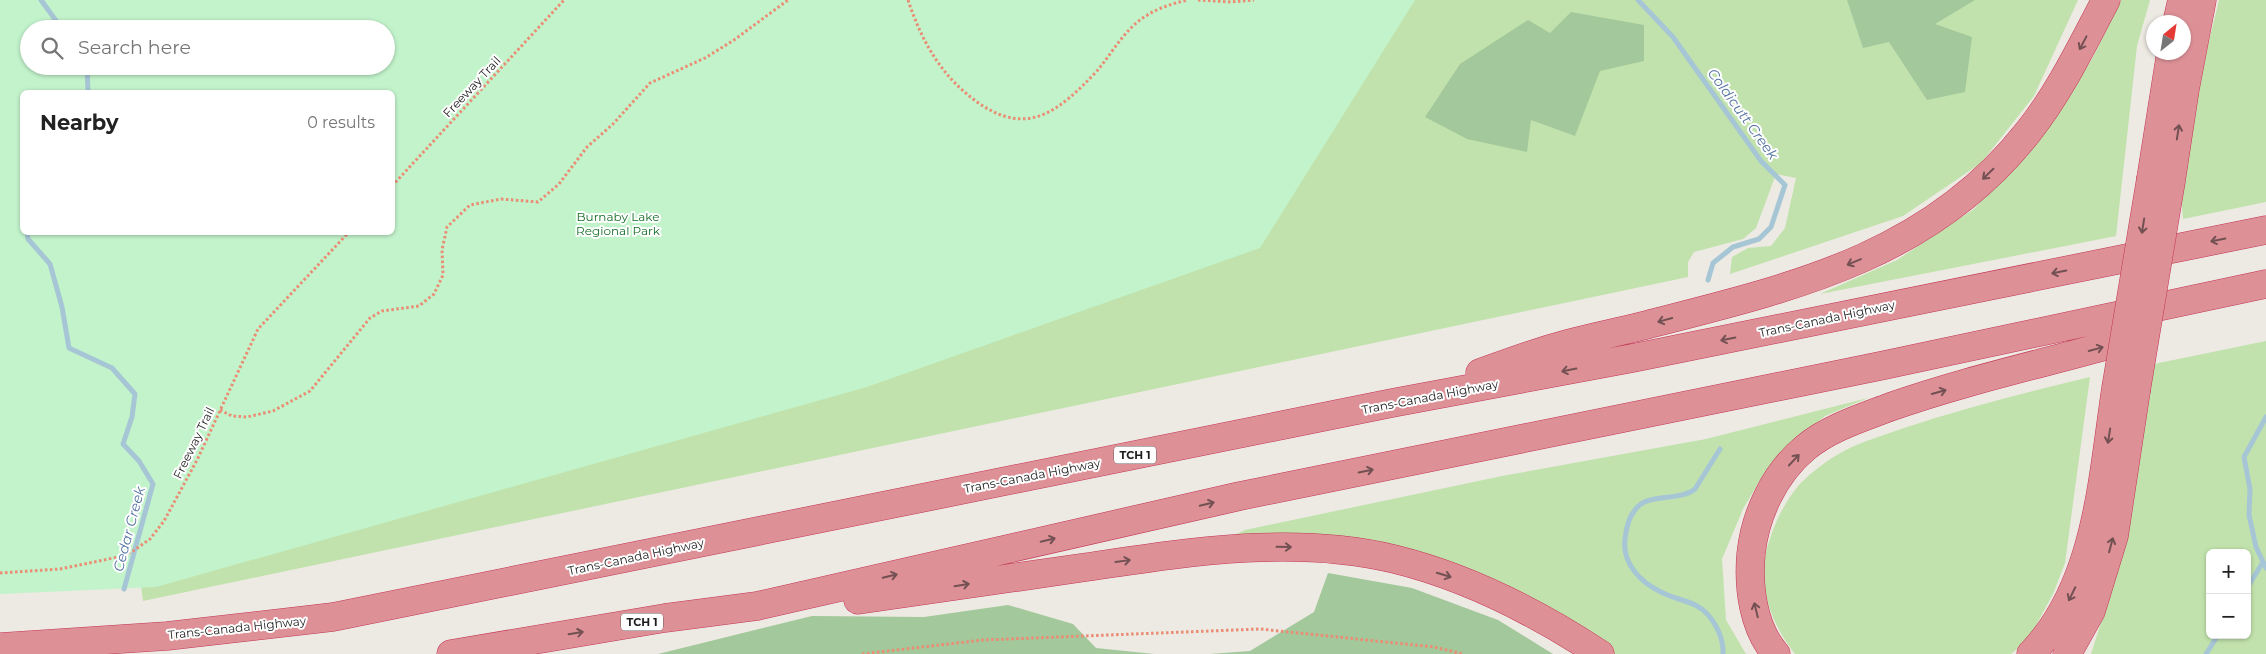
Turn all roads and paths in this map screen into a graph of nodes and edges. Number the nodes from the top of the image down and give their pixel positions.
1 (564, 0) edge
2 (788, 0) edge
3 (908, 0) edge
4 (1188, 0) edge
5 (1198, 0) edge
6 (1254, 0) edge
7 (2106, 0) edge
8 (2182, 0) edge
9 (2202, 0) edge
10 (2179, 15) edge
11 (2170, 60) edge
12 (2161, 179) junction
13 (395, 183) edge
14 (2266, 230) edge
15 (346, 235) edge
16 (2266, 284) edge
17 (2230, 292) junction
18 (2126, 390) junction
19 (1392, 403) junction
20 (220, 410) junction
21 (0, 573) edge
22 (757, 606) junction
23 (0, 647) edge
24 (451, 654) edge
25 (862, 654) edge
26 (1463, 654) edge
27 (1600, 654) edge
28 (1776, 654) edge
29 (2031, 654) edge
30 (2067, 654) edge

1 - 13 path, Freeway Trail
2 - 20 path
3 - 4 path
5 - 6 path
7 -> 19 highway
8 - 10 highway
12 -> 9 highway
11 - 12 highway
12 - 18 highway, bridge
14 -> 19 highway, Trans-Canada Highway / TCH 1
15 - 20 path, Freeway Trail
16 - 17 highway, TCH 1
22 -> 17 highway, TCH 1
28 -> 17 highway
18 -> 29 highway
30 -> 18 highway
19 - 23 highway, Trans-Canada Highway / TCH 1
20 - 21 path, Freeway Trail
24 -> 22 highway, TCH 1
22 -> 27 highway
25 - 26 path

